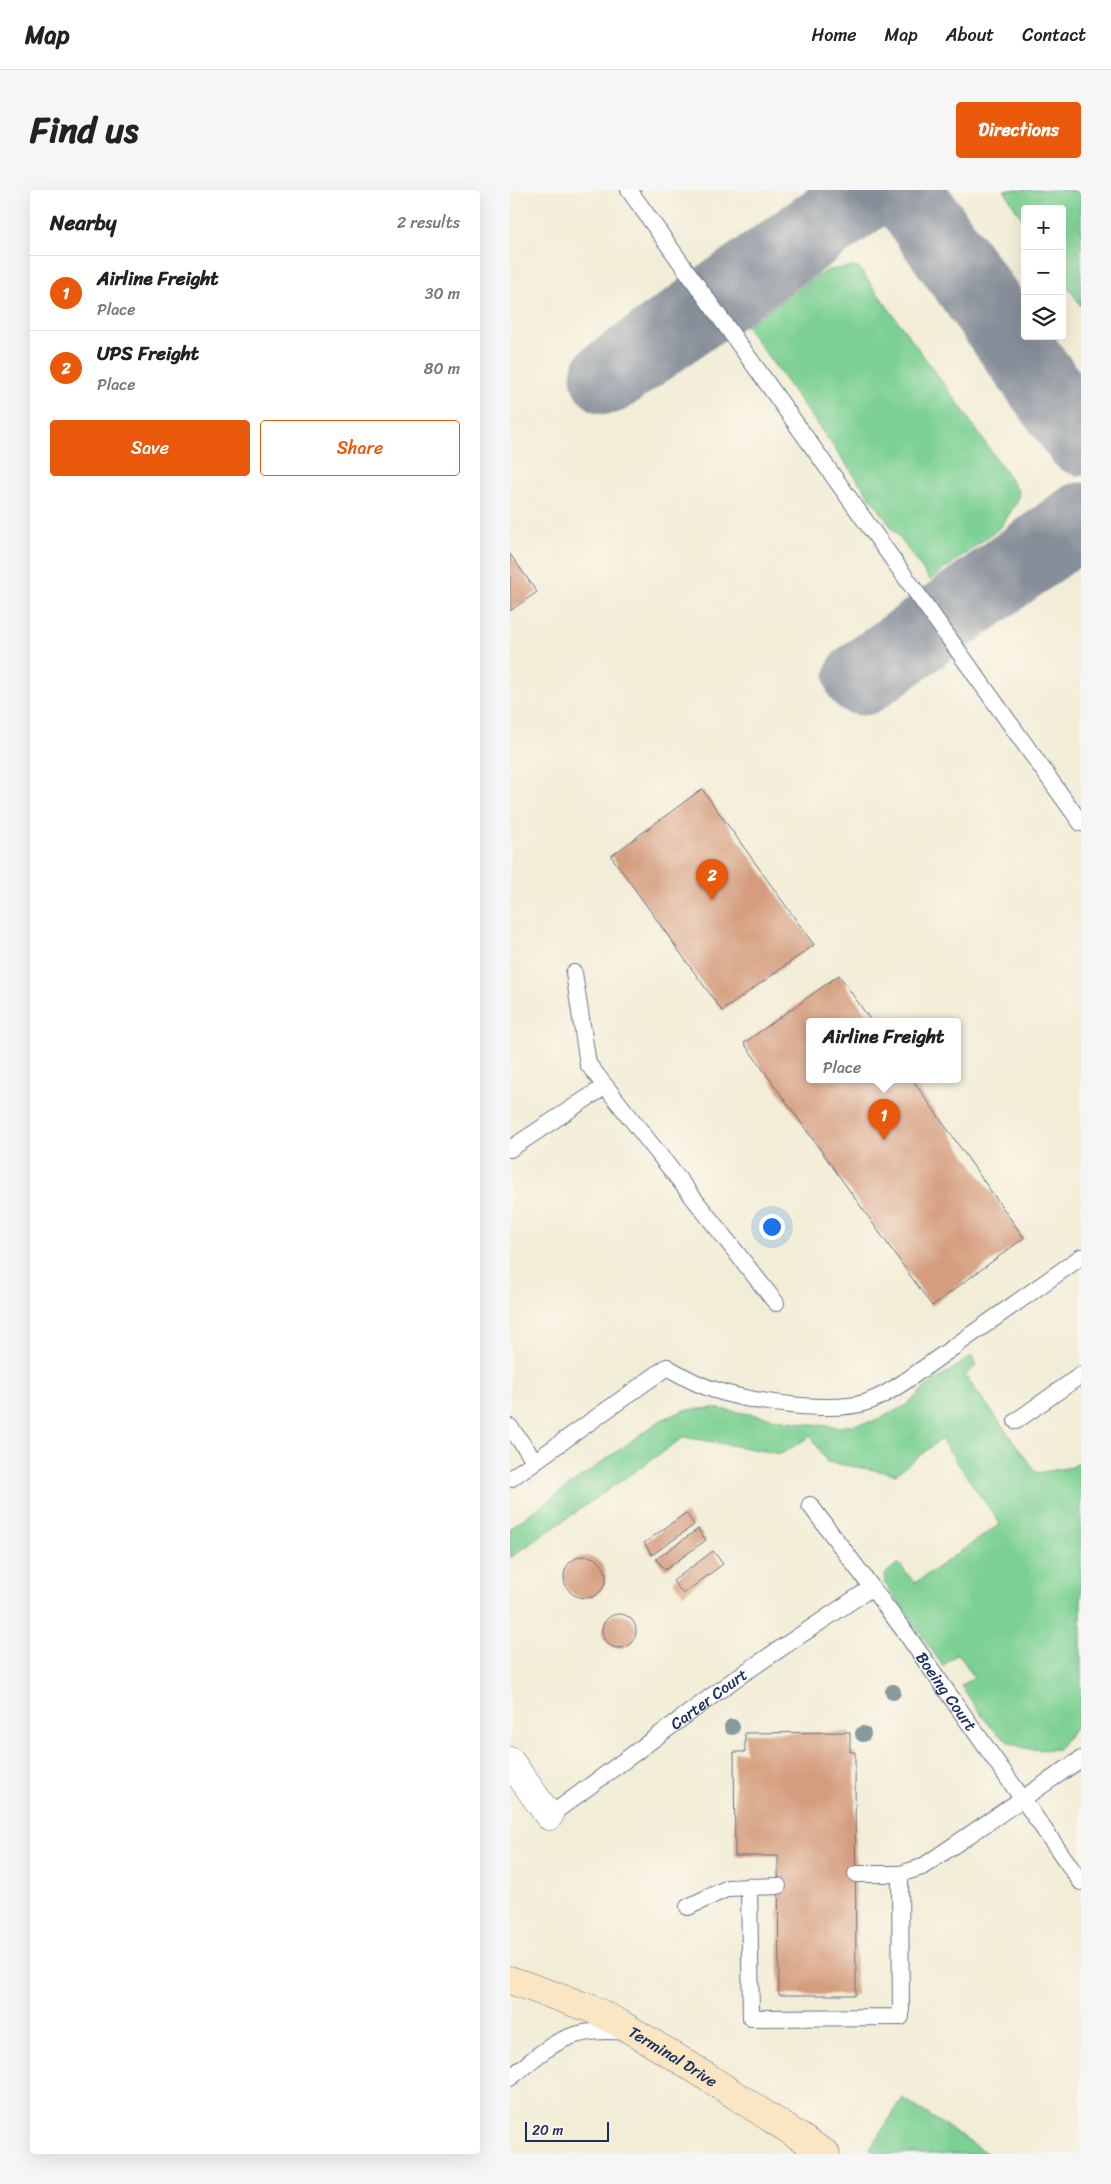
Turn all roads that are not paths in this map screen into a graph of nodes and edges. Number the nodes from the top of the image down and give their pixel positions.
1 (629, 190) edge
2 (1081, 824) edge
3 (574, 973) dead end
4 (604, 1087) junction
5 (510, 1149) edge
6 (1081, 1257) edge
7 (776, 1303) dead end
8 (1081, 1374) edge
9 (1016, 1421) dead end
10 (510, 1427) edge
11 (536, 1461) junction
12 (510, 1479) edge
13 (810, 1505) dead end
14 (871, 1588) junction
15 (1081, 1759) edge
16 (510, 1760) edge
17 (1022, 1800) junction
18 (550, 1816) joint
19 (856, 1874) dead end
20 (900, 1874) junction
21 (1081, 1882) edge
22 (749, 1886) junction
23 (778, 1886) dead end
24 (688, 1907) dead end
25 (510, 1980) edge
26 (638, 2034) junction
27 (510, 2078) edge
28 (826, 2154) edge

1 - 2 lane
3 - 4 lane
4 - 5 lane
4 - 7 lane
6 - 11 lane
8 - 9 lane
10 - 11 lane
11 - 12 lane
13 - 14 lane, Boeing Court
14 - 17 lane, Boeing Court
14 - 18 lane, Carter Court
15 - 17 lane
16 - 18 street
17 - 20 lane
17 - 21 lane, Boeing Court
19 - 20 lane
20 - 22 lane
22 - 23 lane
22 - 24 lane
25 - 26 main road, Terminal Drive
26 - 27 lane
26 - 28 main road, Terminal Drive

